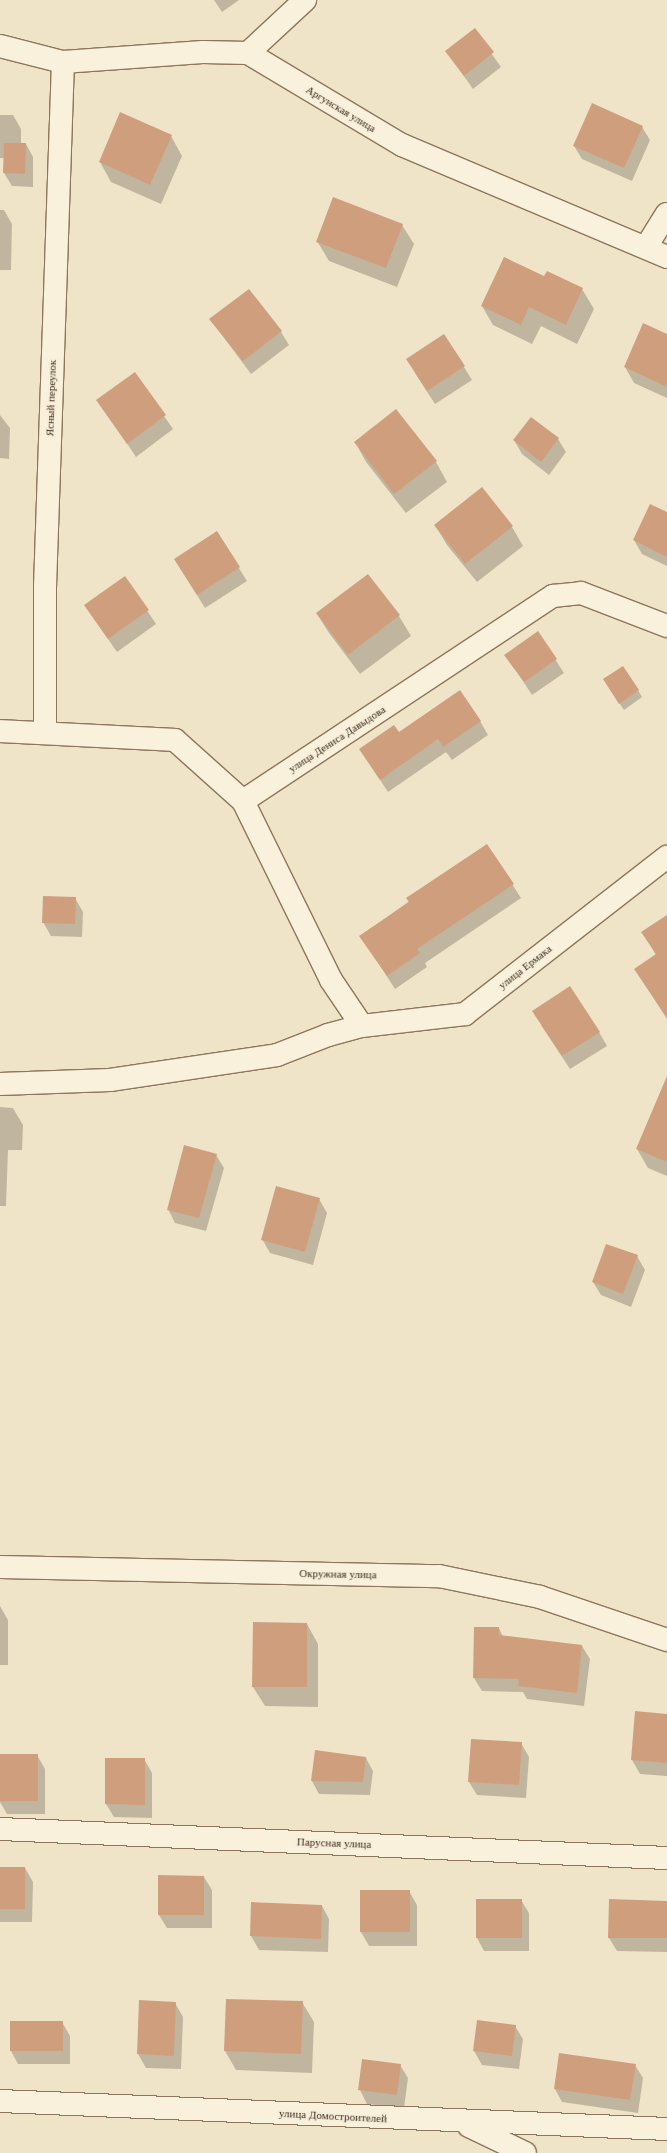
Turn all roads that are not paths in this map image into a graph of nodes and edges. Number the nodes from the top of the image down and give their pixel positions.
1 (305, 0) edge
2 (0, 46) edge
3 (248, 53) junction
4 (63, 62) junction
5 (667, 214) edge
6 (646, 247) junction
7 (667, 257) edge
8 (667, 626) edge
9 (0, 731) edge
10 (44, 733) junction
11 (244, 801) junction
12 (667, 857) edge
13 (362, 1026) junction
14 (0, 1084) edge
15 (0, 1567) edge
16 (667, 1640) edge
17 (0, 1829) edge
18 (667, 1858) edge
19 (0, 2101) edge
20 (461, 2122) junction
21 (667, 2129) edge
22 (525, 2153) edge

1 - 3 street
2 - 4 street, Аргунская улица
3 - 4 street, Аргунская улица
3 - 6 street, Аргунская улица
4 - 10 street, Ясный переулок
5 - 6 street
6 - 7 street, Аргунская улица
8 - 11 street, улица Дениса Давыдова
9 - 10 street
10 - 11 street
11 - 13 street
12 - 13 street, улица Ермака
13 - 14 street, улица Ермака
15 - 16 street, Окружная улица
17 - 18 street, Парусная улица
19 - 20 street, улица Домостроителей
20 - 21 street, улица Домостроителей
20 - 22 street

